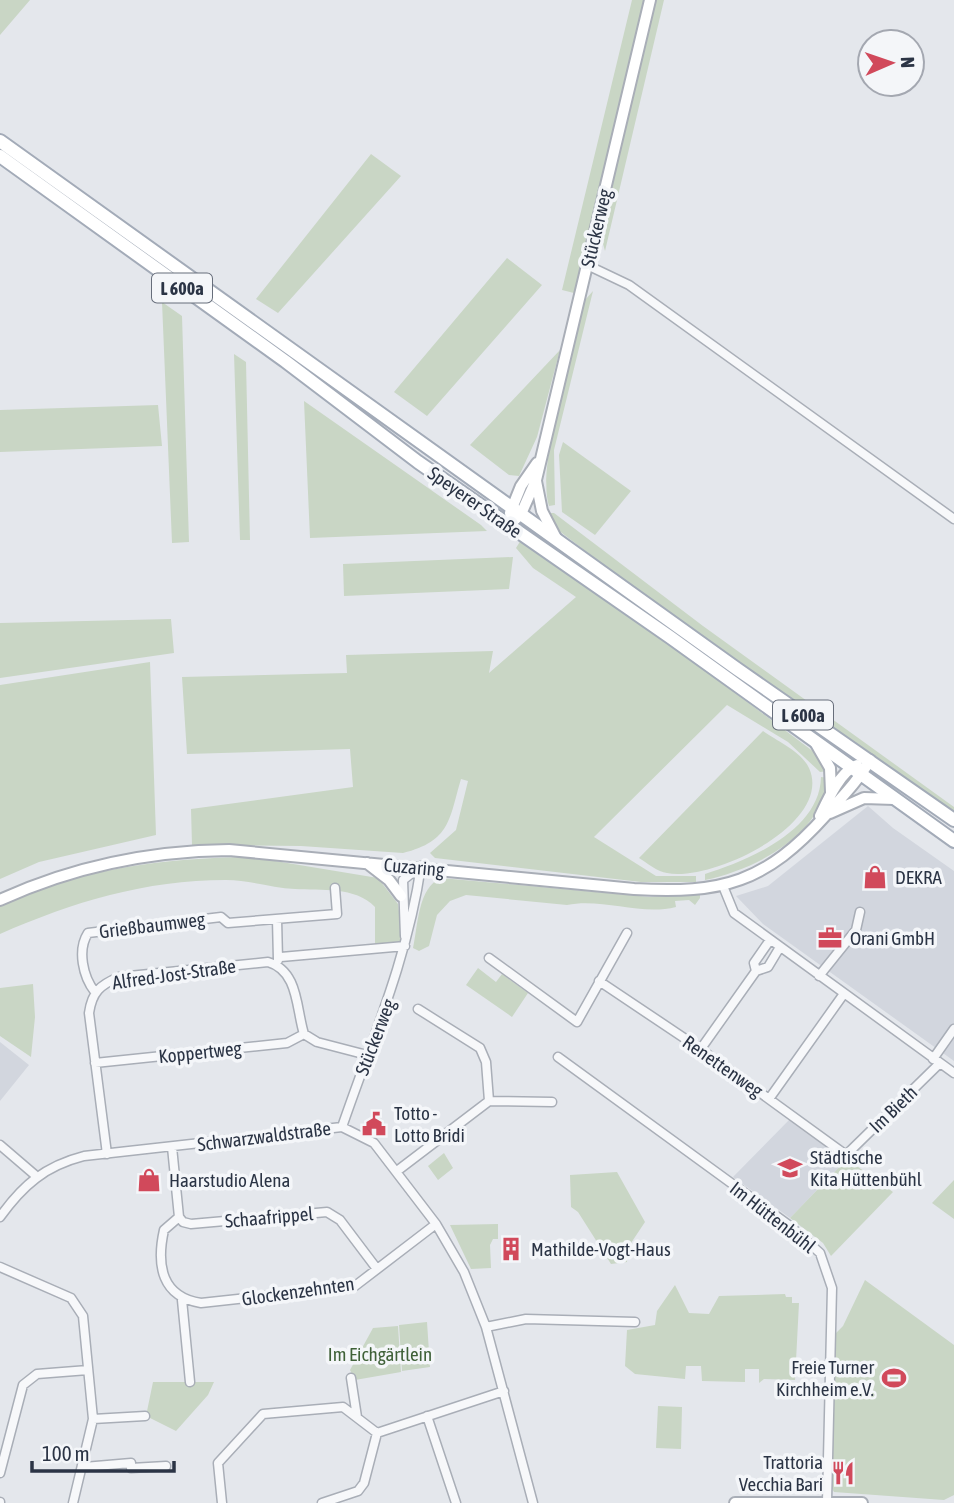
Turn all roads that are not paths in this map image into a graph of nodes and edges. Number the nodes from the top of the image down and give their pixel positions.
1 (650, 0) edge
2 (0, 141) edge
3 (0, 156) edge
4 (587, 265) junction
5 (542, 455) junction
6 (536, 480) junction
7 (516, 511) junction
8 (954, 519) edge
9 (508, 526) junction
10 (557, 540) junction
11 (813, 740) junction
12 (870, 760) junction
13 (856, 771) junction
14 (831, 793) junction
15 (896, 799) junction
16 (827, 814) junction
17 (954, 820) edge
18 (816, 827) junction
19 (954, 841) edge
20 (367, 863) junction
21 (421, 866) junction
22 (723, 886) junction
23 (335, 888) dead end
24 (401, 895) junction
25 (0, 900) edge
26 (860, 912) dead end
27 (277, 919) junction
28 (627, 933) dead end
29 (770, 940) junction
30 (405, 946) junction
31 (780, 947) junction
32 (489, 958) dead end
33 (278, 960) junction
34 (756, 971) junction
35 (819, 976) junction
36 (599, 981) junction
37 (95, 992) junction
38 (843, 995) junction
39 (418, 1009) dead end
40 (954, 1029) edge
41 (304, 1034) junction
42 (700, 1050) junction
43 (367, 1055) junction
44 (558, 1057) dead end
45 (936, 1061) junction
46 (95, 1063) junction
47 (954, 1073) edge
48 (769, 1099) junction
49 (489, 1101) junction
50 (552, 1102) dead end
51 (342, 1127) junction
52 (0, 1146) edge
53 (172, 1147) junction
54 (107, 1154) junction
55 (846, 1155) joint
56 (397, 1171) junction
57 (36, 1175) junction
58 (0, 1217) edge
59 (179, 1217) junction
60 (436, 1224) junction
61 (0, 1267) edge
62 (377, 1269) junction
63 (182, 1300) junction
64 (635, 1322) dead end
65 (486, 1327) junction
66 (88, 1370) junction
67 (351, 1378) dead end
68 (190, 1382) dead end
69 (504, 1391) junction
70 (145, 1416) dead end
71 (357, 1416) junction
72 (427, 1416) junction
73 (93, 1419) junction
74 (377, 1433) junction
75 (166, 1466) dead end
76 (84, 1467) junction
77 (0, 1473) edge
78 (827, 1501) junction
79 (752, 1502) edge
80 (73, 1503) edge
81 (222, 1503) edge
82 (322, 1503) edge
83 (456, 1503) edge
84 (533, 1503) edge
85 (735, 1503) edge
86 (862, 1503) edge

1 - 4 main road, Stückerweg
2 - 7 main road, Speyerer Straße / L 600a
3 - 9 main road, Speyerer Straße / L 600a
4 - 5 main road, Stückerweg
4 - 8 street
5 - 6 main road, Stückerweg
5 - 7 main road, Stückerweg
6 - 7 main road, Stückerweg
6 - 10 main road
7 - 9 main road, Stückerweg
7 - 10 main road, Speyerer Straße / L 600a
9 - 11 main road, Speyerer Straße / L 600a
10 - 12 main road, Speyerer Straße / L 600a
11 - 13 main road, Speyerer Straße / L 600a
11 - 14 main road
12 - 13 main road, Cuzaring
12 - 17 main road, Speyerer Straße / L 600a
13 - 14 main road, Cuzaring
13 - 15 main road, Speyerer Straße / L 600a
13 - 16 main road, Cuzaring
14 - 18 main road, Cuzaring
15 - 16 main road
15 - 19 main road, Speyerer Straße / L 600a
16 - 18 main road, Cuzaring
18 - 22 main road, Cuzaring
20 - 21 main road, Cuzaring
20 - 24 main road
20 - 25 main road, Cuzaring
21 - 22 main road, Cuzaring
21 - 24 street
21 - 30 street, Stückerweg
22 - 29 street
23 - 27 street, Grießbaumweg
24 - 30 street, Stückerweg
26 - 35 street
27 - 33 street
27 - 37 street, Grießbaumweg
28 - 36 street
29 - 31 street
29 - 34 street
30 - 33 street, Alfred-Jost-Straße
30 - 43 street, Stückerweg
31 - 34 street
31 - 35 street
32 - 36 street
33 - 37 street, Alfred-Jost-Straße
33 - 41 street
34 - 42 street
35 - 38 street
36 - 42 street, Renettenweg
37 - 46 street, Alfred-Jost-Straße
38 - 45 street
38 - 48 street
39 - 49 street
40 - 45 street, Im Bieth
41 - 43 street
41 - 46 street, Koppertweg
42 - 48 street, Renettenweg
43 - 51 street, Stückerweg
44 - 78 street, Im Hüttenbühl
45 - 47 street
45 - 55 street, Im Bieth
46 - 54 street, Alfred-Jost-Straße
48 - 55 street, Renettenweg
49 - 50 street
49 - 56 street
51 - 53 street, Schwarzwaldstraße
51 - 56 street, Schwarzwaldstraße
52 - 57 street
53 - 54 street, Schwarzwaldstraße
53 - 59 street
54 - 57 street, Schwarzwaldstraße
56 - 60 street, Schwarzwaldstraße
57 - 58 street, Schwarzwaldstraße
59 - 62 street, Schaafrippel
59 - 63 street
60 - 62 street, Glockenzehnten
60 - 65 street, Schwarzwaldstraße
61 - 66 street
62 - 63 street, Glockenzehnten
63 - 68 street
64 - 65 street
65 - 69 street, Schwarzwaldstraße
66 - 73 street
66 - 77 street
67 - 71 street
69 - 72 street
69 - 84 street, Schwarzwaldstraße
70 - 73 street
71 - 74 street
71 - 81 street
72 - 74 street
72 - 83 street
73 - 76 street
74 - 82 street
75 - 76 street
76 - 80 street
78 - 79 main road
78 - 86 main road
79 - 85 main road

